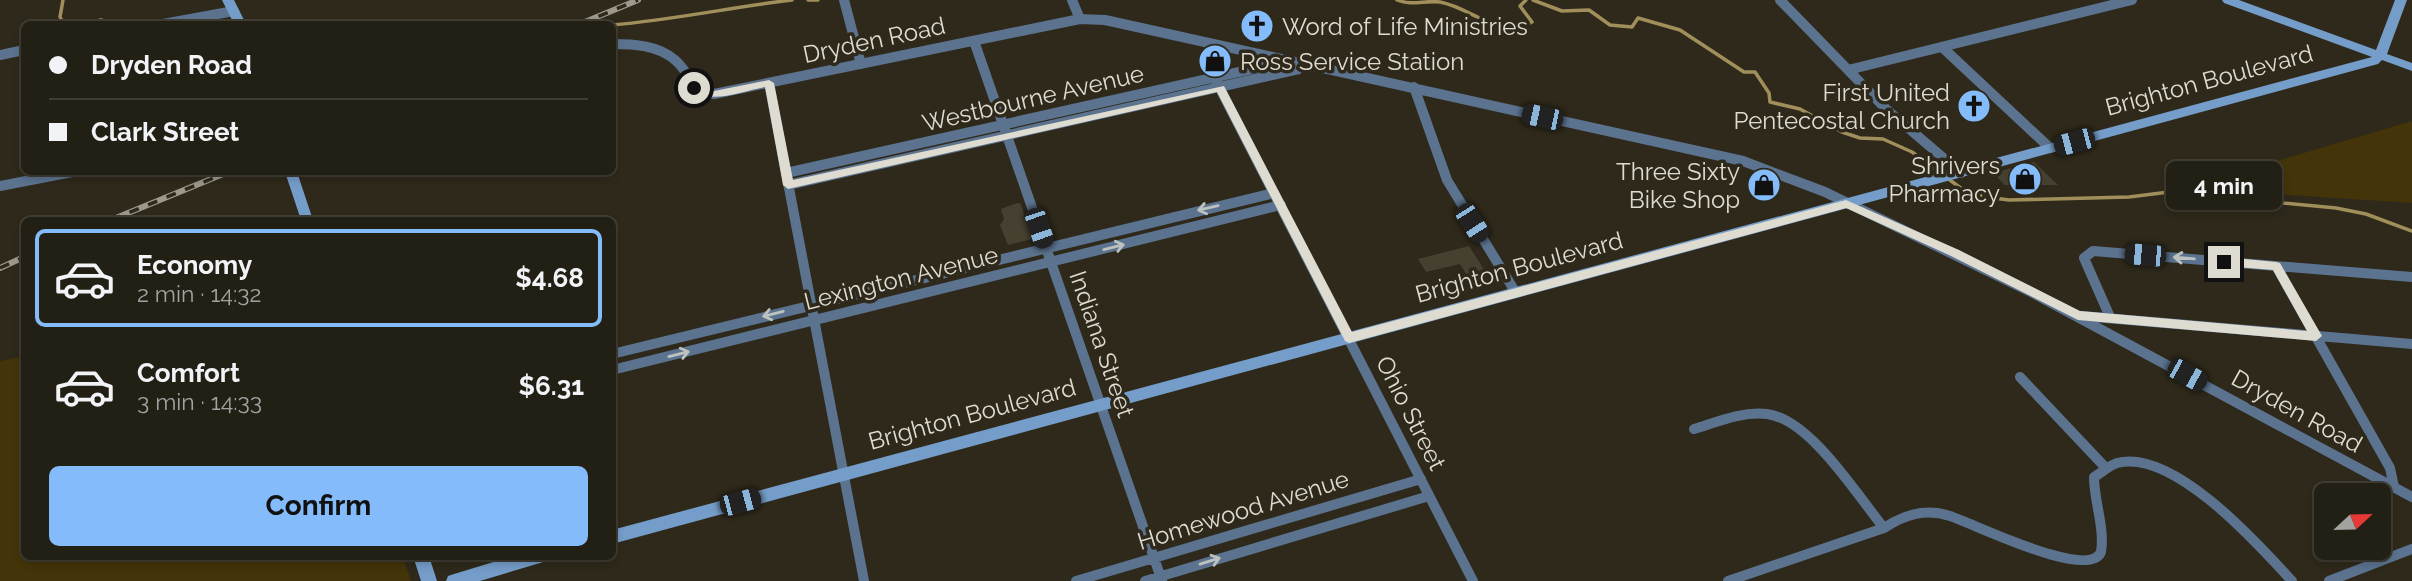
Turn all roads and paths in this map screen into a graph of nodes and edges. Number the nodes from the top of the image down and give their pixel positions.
1 (844, 0) edge
2 (1072, 0) edge
3 (1780, 0) edge
4 (2132, 0) edge
5 (2228, 0) edge
6 (2401, 0) edge
7 (231, 6) edge
8 (1080, 19) junction
9 (174, 21) edge
10 (974, 41) junction
11 (616, 44) edge
12 (1942, 47) junction
13 (21, 51) edge
14 (0, 55) edge
15 (2380, 56) junction
16 (1287, 58) junction
17 (1305, 62) junction
18 (861, 64) junction
19 (2412, 67) edge
20 (1848, 70) junction
21 (1214, 77) junction
22 (769, 83) junction
23 (1414, 87) junction
24 (1220, 88) junction
25 (1003, 124) junction
26 (1007, 136) junction
27 (2050, 148) junction
28 (786, 173) junction
29 (1957, 174) junction
30 (57, 175) edge
31 (292, 175) edge
32 (788, 185) junction
33 (0, 186) edge
34 (1274, 192) junction
35 (1846, 204) junction
36 (1280, 205) junction
37 (306, 217) edge
38 (1046, 247) junction
39 (1051, 262) junction
40 (2276, 266) junction
41 (2412, 277) edge
42 (1516, 293) junction
43 (810, 305) junction
44 (2078, 316) junction
45 (2110, 317) junction
46 (813, 321) junction
47 (2316, 336) junction
48 (1349, 338) junction
49 (2412, 344) edge
50 (616, 353) edge
51 (616, 369) edge
52 (2020, 377) dead end
53 (1101, 405) junction
54 (1694, 429) dead end
55 (2104, 466) junction
56 (843, 475) junction
57 (1421, 479) junction
58 (2394, 487) junction
59 (1429, 496) junction
60 (2412, 497) edge
61 (1884, 528) junction
62 (616, 536) edge
63 (1992, 546) dead end
64 (2412, 548) edge
65 (1154, 558) junction
66 (422, 560) edge
67 (526, 560) edge
68 (2085, 574) dead end
69 (1161, 579) edge
70 (429, 581) edge
71 (454, 581) edge
72 (864, 581) edge
73 (1076, 581) edge
74 (1145, 581) edge
75 (1473, 581) edge
76 (1728, 581) edge
77 (2292, 581) edge
78 (2329, 581) edge

1 - 18 street
2 - 8 street
3 - 20 street
4 - 12 street
5 - 15 street
6 - 15 street
7 - 9 street
8 - 10 street, Dryden Road
8 - 16 street, Dryden Road
10 - 18 street, Dryden Road
10 - 25 street, Indiana Street
11 - 22 street, Dryden Road
12 - 20 street
12 - 27 street
13 - 14 street
15 - 19 street
15 - 27 street, Brighton Boulevard
16 - 17 street, Dryden Road
16 - 21 street, Westbourne Avenue
17 - 23 street, Dryden Road
17 - 24 street, Westbourne Avenue
18 - 22 street, Dryden Road
20 - 29 street
21 - 24 street, Ohio Street
21 - 25 street, Westbourne Avenue
22 - 28 street
23 - 35 street, Dryden Road
23 - 42 street
24 - 26 street, Westbourne Avenue
24 - 34 street, Ohio Street
25 - 26 street, Indiana Street
25 - 28 street, Westbourne Avenue
26 - 32 street, Westbourne Avenue
26 - 38 street, Indiana Street
27 - 29 street, Brighton Boulevard
28 - 32 street
29 - 35 street, Brighton Boulevard
30 - 33 street
31 - 37 street
32 - 43 street
34 - 36 street, Ohio Street
34 -> 38 street, Lexington Avenue
35 - 42 street, Brighton Boulevard
35 - 44 street, Dryden Road
39 -> 36 street, Lexington Avenue
36 - 48 street, Ohio Street
38 - 39 street, Indiana Street
38 - 43 street, Lexington Avenue
39 - 46 street, Lexington Avenue
39 - 53 street, Indiana Street
40 - 41 street
40 -> 45 street
40 - 47 street
42 - 48 street, Brighton Boulevard
43 - 46 street
43 -> 50 street, Lexington Avenue
44 - 45 street
44 - 58 street, Dryden Road
45 - 47 street
51 -> 46 street, Lexington Avenue
46 - 56 street
47 - 49 street
47 - 58 street
48 - 53 street, Brighton Boulevard
48 - 57 street, Ohio Street
52 - 55 street
53 - 56 street, Brighton Boulevard
53 - 65 street, Indiana Street
54 - 61 street
55 - 68 street
55 - 77 street
56 - 62 street, Brighton Boulevard
56 - 72 street
57 - 59 street, Ohio Street
57 - 65 street, Homewood Avenue
58 - 60 street, Dryden Road
69 -> 59 street, Homewood Avenue
59 - 75 street, Ohio Street
61 - 63 street
61 - 76 street
64 - 78 street
65 - 69 street, Indiana Street
65 - 73 street, Homewood Avenue
66 - 70 street
67 - 71 street
69 - 74 street, Homewood Avenue

